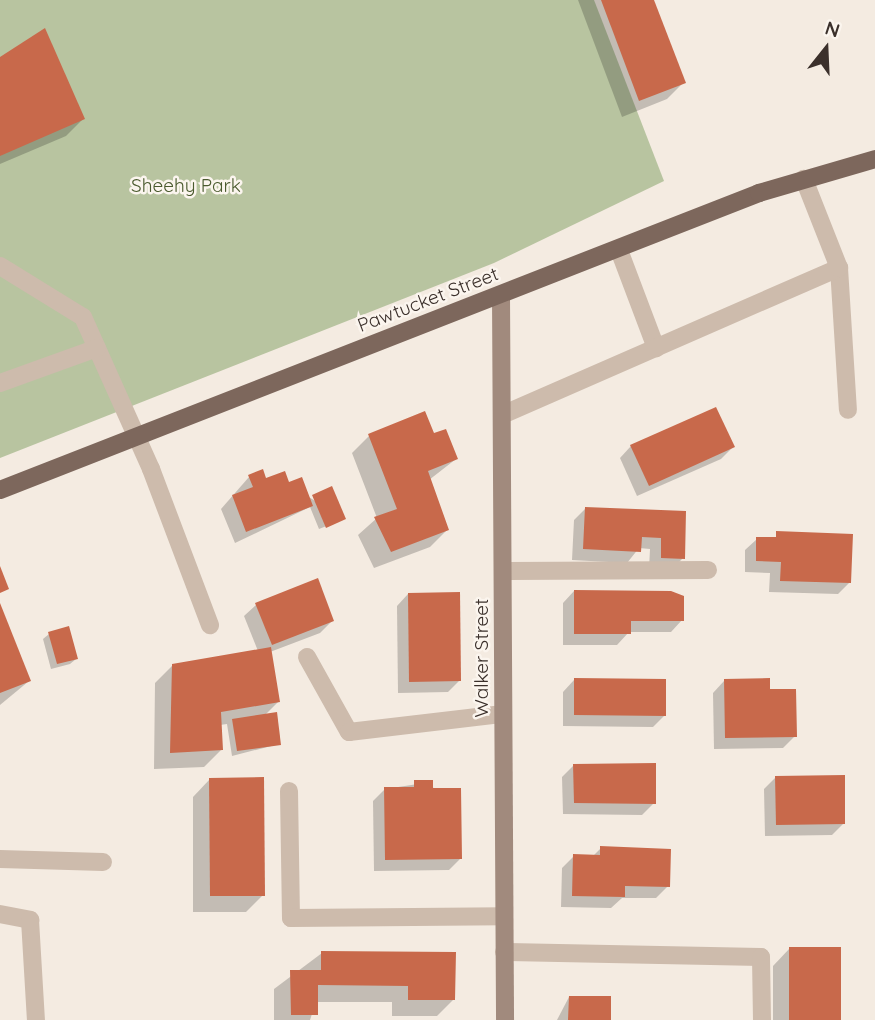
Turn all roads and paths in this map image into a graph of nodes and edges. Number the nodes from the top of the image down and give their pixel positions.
1 (875, 159) edge
2 (804, 179) junction
3 (619, 250) junction
4 (0, 266) edge
5 (839, 268) junction
6 (501, 296) junction
7 (97, 348) junction
8 (656, 348) junction
9 (0, 383) edge
10 (848, 410) dead end
11 (502, 415) junction
12 (135, 436) junction
13 (0, 490) edge
14 (708, 570) dead end
15 (503, 571) junction
16 (210, 625) dead end
17 (307, 657) dead end
18 (503, 714) junction
19 (289, 791) dead end
20 (0, 859) edge
21 (103, 862) dead end
22 (0, 914) edge
23 (504, 916) junction
24 (504, 952) junction
25 (36, 1020) edge
26 (505, 1020) edge
27 (762, 1020) edge

1 - 2 main road, Pawtucket Street
2 - 3 main road, Pawtucket Street
2 - 5 lane
3 - 6 main road, Pawtucket Street
3 - 8 lane
4 - 7 lane
5 - 8 lane
5 - 10 lane
6 - 11 street, Walker Street
6 - 12 main road, Pawtucket Street
7 - 9 lane
7 - 12 lane
8 - 11 lane
11 - 15 street, Walker Street
12 - 13 main road, Pawtucket Street
12 - 16 lane
14 - 15 lane
15 - 18 street, Walker Street
17 - 18 lane
18 - 23 street, Walker Street
19 - 23 lane
20 - 21 lane
22 - 25 lane
23 - 24 street, Walker Street
24 - 26 street, Walker Street
24 - 27 lane

